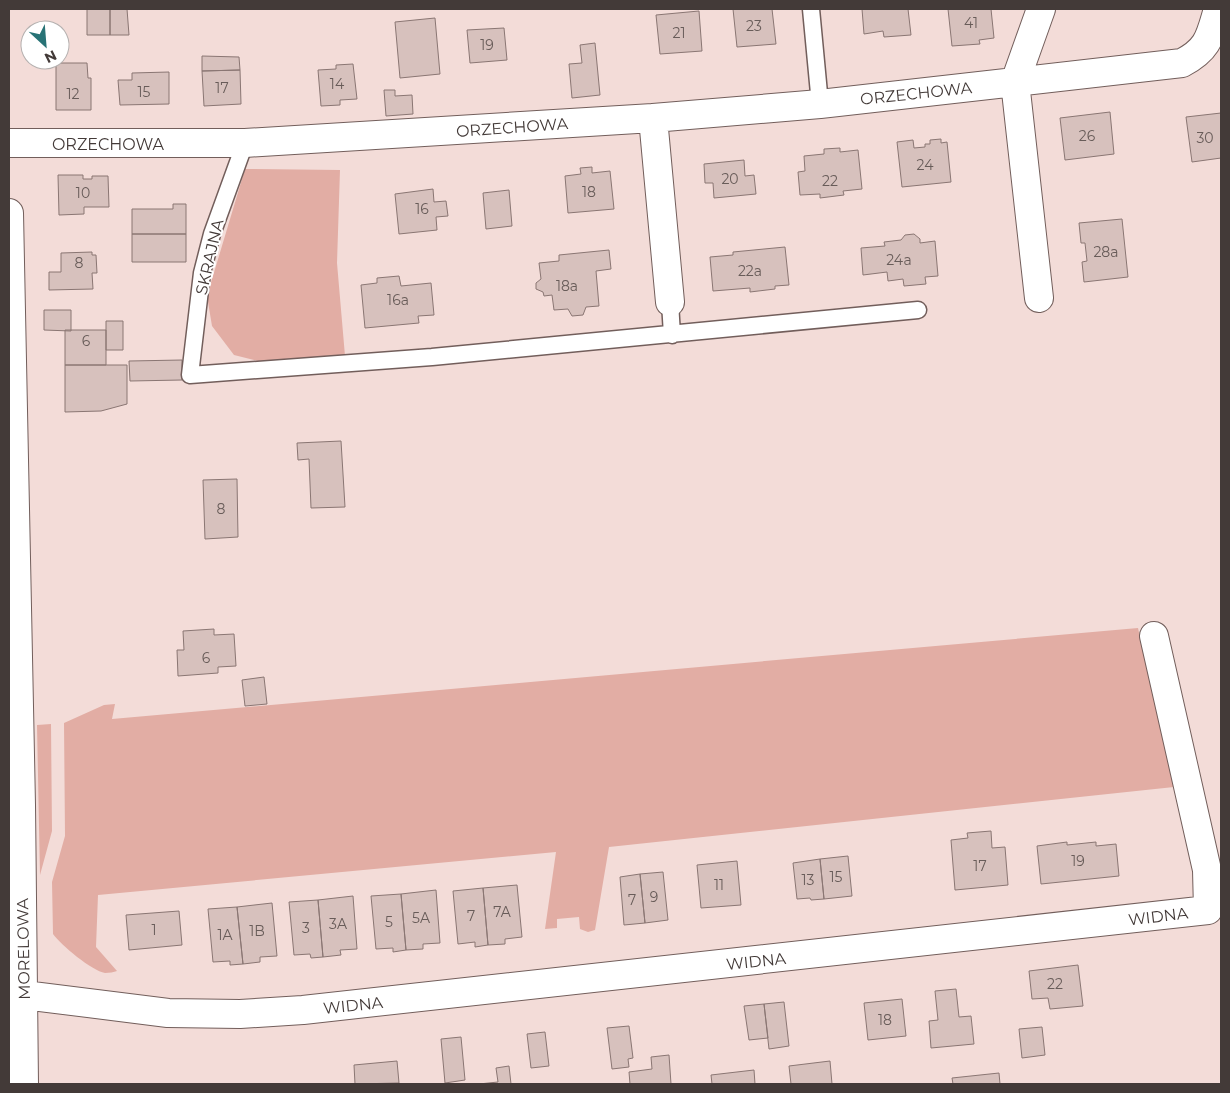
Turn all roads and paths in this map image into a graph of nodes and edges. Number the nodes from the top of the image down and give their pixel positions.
1 (811, 9) edge
2 (1041, 9) edge
3 (1218, 9) edge
4 (1015, 82) junction
5 (820, 104) junction
6 (653, 118) junction
7 (9, 142) edge
8 (244, 143) junction
9 (9, 213) edge
10 (1039, 298) dead end
11 (670, 302) joint
12 (918, 310) dead end
13 (672, 335) junction
14 (12, 473) edge
15 (1154, 636) dead end
16 (15, 805) edge
17 (24, 995) junction
18 (24, 1084) edge

1 - 5 lane
2 - 4 street
3 - 4 street, ORZECHOWA
4 - 5 street, ORZECHOWA
4 - 10 street
5 - 6 street, ORZECHOWA
6 - 8 street, ORZECHOWA
6 - 11 street
7 - 8 street, ORZECHOWA
8 - 13 lane, SKRAJNA
9 - 14 street, MORELOWA
11 - 13 lane
12 - 13 lane
14 - 16 street, MORELOWA
15 - 17 street, WIDNA
16 - 17 street, MORELOWA
17 - 18 street, MORELOWA

